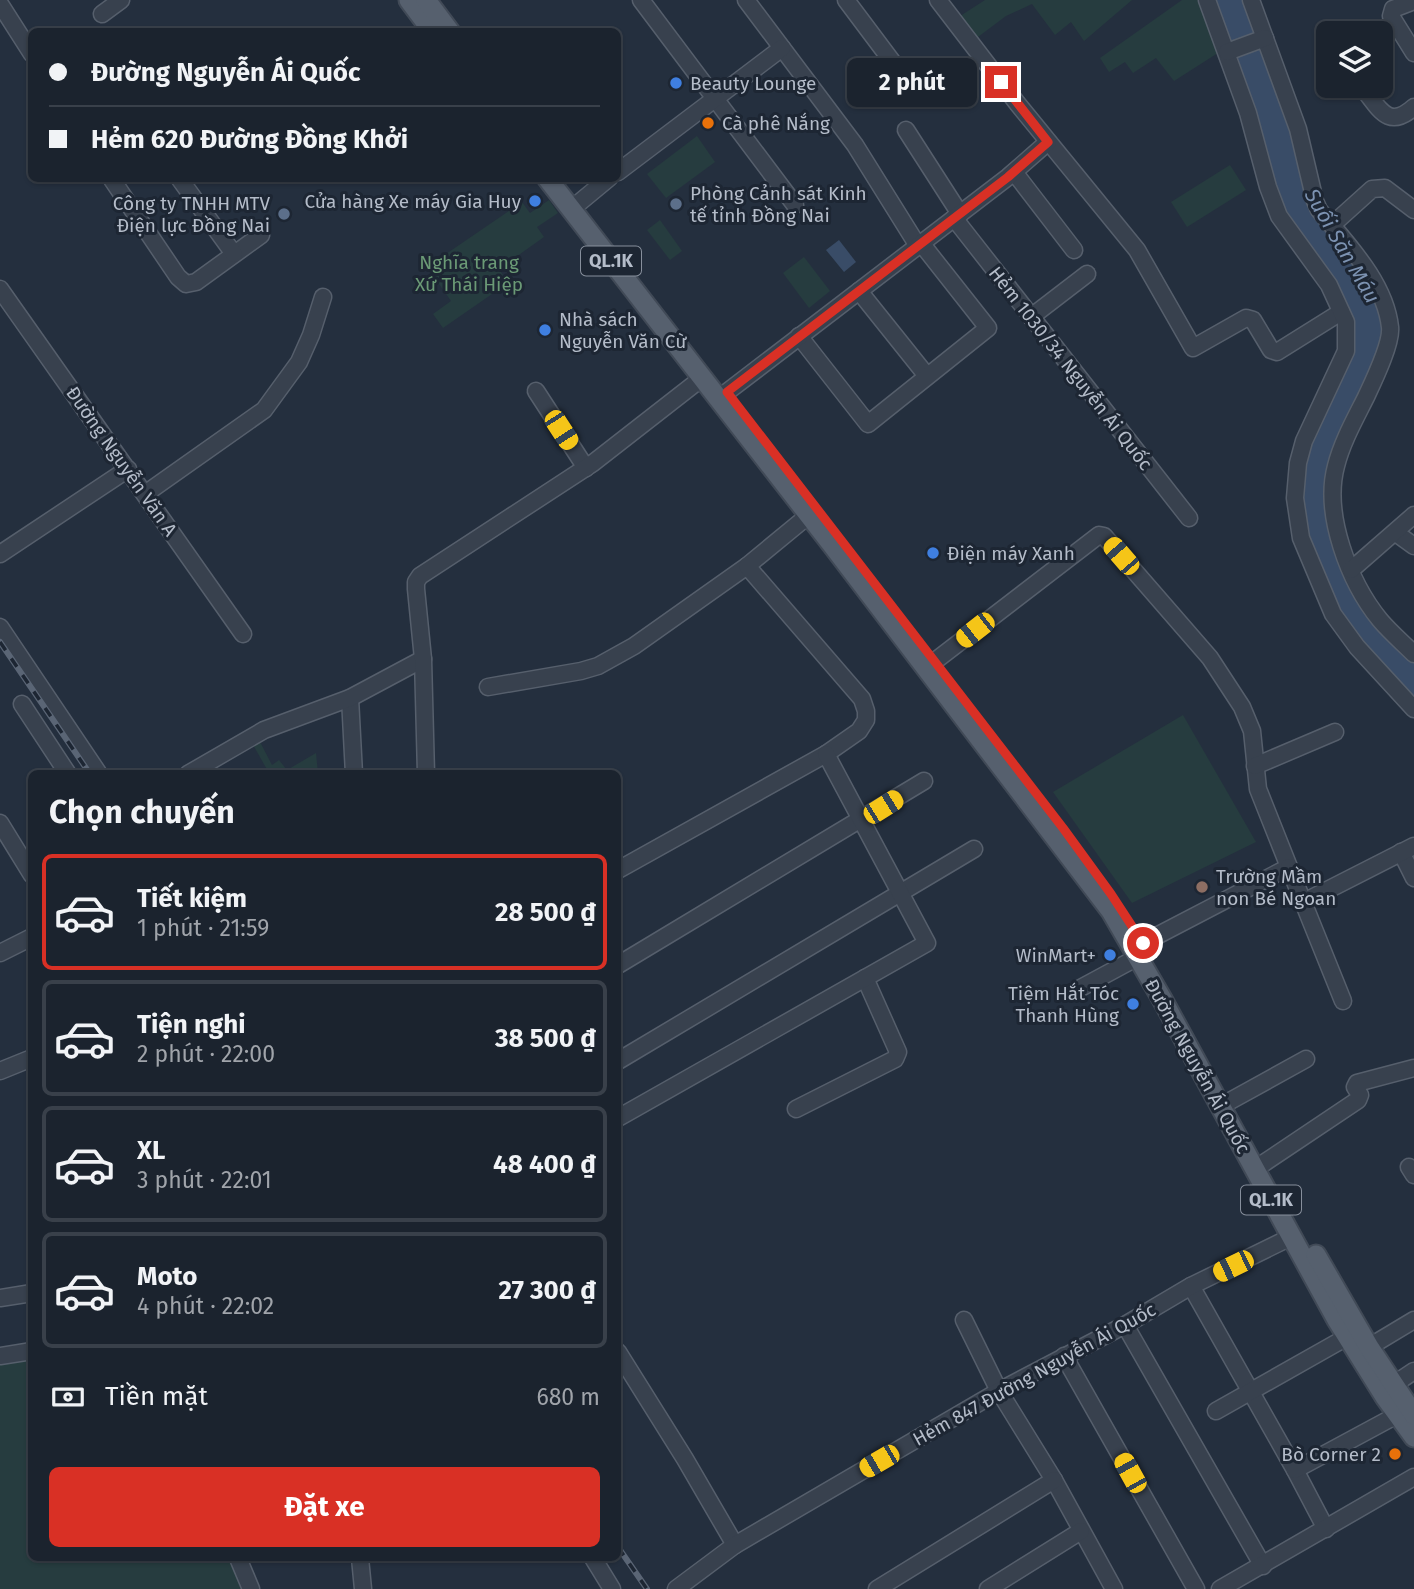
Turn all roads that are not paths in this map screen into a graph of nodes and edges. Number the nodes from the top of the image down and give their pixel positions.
1 (121, 0) edge
2 (409, 0) edge
3 (426, 0) edge
4 (746, 0) edge
5 (846, 0) edge
6 (938, 0) edge
7 (1207, 0) edge
8 (1251, 0) edge
9 (1414, 1) edge
10 (646, 2) edge
11 (0, 4) edge
12 (102, 14) dead end
13 (430, 28) edge
14 (447, 28) edge
15 (1265, 38) junction
16 (28, 48) edge
17 (782, 48) junction
18 (1227, 52) junction
19 (1414, 53) edge
20 (918, 96) dead end
21 (716, 97) junction
22 (1372, 98) edge
23 (1414, 107) edge
24 (906, 130) dead end
25 (1048, 142) junction
26 (621, 170) edge
27 (1014, 172) junction
28 (114, 182) edge
29 (182, 182) edge
30 (550, 182) edge
31 (565, 182) edge
32 (604, 182) edge
33 (580, 202) junction
34 (796, 205) dead end
35 (1414, 210) edge
36 (957, 216) junction
37 (1332, 225) junction
38 (261, 235) dead end
39 (920, 245) junction
40 (1074, 250) dead end
41 (234, 254) junction
42 (1087, 274) dead end
43 (0, 289) edge
44 (859, 291) junction
45 (323, 297) dead end
46 (1341, 312) junction
47 (1031, 317) junction
48 (799, 337) junction
49 (686, 349) junction
50 (706, 375) junction
51 (927, 376) junction
52 (536, 391) dead end
53 (723, 395) junction
54 (586, 468) junction
55 (128, 469) junction
56 (145, 494) junction
57 (809, 515) junction
58 (1414, 515) edge
59 (1189, 518) dead end
60 (1396, 533) junction
61 (837, 543) junction
62 (1414, 546) edge
63 (0, 554) edge
64 (747, 566) junction
65 (1351, 570) junction
66 (0, 627) edge
67 (243, 634) dead end
68 (1414, 654) edge
69 (424, 659) junction
70 (935, 661) junction
71 (488, 687) dead end
72 (350, 698) junction
73 (22, 704) dead end
74 (1414, 709) edge
75 (1335, 732) dead end
76 (826, 754) junction
77 (1255, 766) junction
78 (65, 770) edge
79 (96, 770) edge
80 (195, 770) edge
81 (354, 770) edge
82 (426, 770) edge
83 (924, 781) dead end
84 (863, 820) junction
85 (0, 823) edge
86 (974, 849) dead end
87 (1408, 849) edge
88 (1289, 867) junction
89 (28, 868) edge
90 (621, 868) edge
91 (1414, 878) edge
92 (901, 892) junction
93 (1304, 902) junction
94 (28, 939) edge
95 (1140, 950) junction
96 (0, 953) edge
97 (621, 963) edge
98 (865, 978) junction
99 (1075, 991) dead end
100 (1343, 1001) dead end
101 (621, 1059) edge
102 (1306, 1059) dead end
103 (28, 1060) edge
104 (1414, 1068) edge
105 (0, 1071) edge
106 (1230, 1101) junction
107 (796, 1109) dead end
108 (621, 1116) edge
109 (1264, 1163) junction
110 (1291, 1237) junction
111 (1191, 1286) junction
112 (28, 1294) edge
113 (0, 1298) edge
114 (964, 1320) dead end
115 (1414, 1320) edge
116 (1125, 1325) junction
117 (1347, 1337) junction
118 (1369, 1347) junction
119 (28, 1352) edge
120 (0, 1356) edge
121 (1064, 1356) junction
122 (621, 1357) edge
123 (1414, 1371) edge
124 (1393, 1385) junction
125 (999, 1391) junction
126 (1251, 1392) junction
127 (1216, 1411) dead end
128 (1406, 1415) edge
129 (1414, 1437) edge
130 (1295, 1470) junction
131 (1414, 1477) edge
132 (1054, 1480) junction
133 (1326, 1529) junction
134 (1081, 1531) junction
135 (735, 1545) junction
136 (240, 1561) edge
137 (360, 1561) edge
138 (595, 1561) edge
139 (1264, 1566) junction
140 (251, 1589) edge
141 (363, 1589) edge
142 (612, 1589) edge
143 (676, 1589) edge
144 (877, 1589) edge
145 (988, 1589) edge
146 (1114, 1589) edge
147 (1196, 1589) edge
148 (1220, 1589) edge

1 - 12 street
2 - 13 main road
3 - 14 main road
4 - 17 street
5 - 20 street
6 - 25 street
7 - 18 street
8 - 15 street
9 - 19 street
10 - 21 street
11 - 16 street
15 - 18 street
15 - 37 street
17 - 21 street
17 - 39 street
18 - 46 street
21 - 26 street
21 - 34 street
22 - 23 street
24 - 36 street, Hẻm 1030/34 Nguyễn Ái Quốc
25 - 27 street
25 - 46 street
27 - 36 street
27 - 40 street
28 - 41 street
29 - 41 street
30 - 49 main road, Đường Nguyễn Ái Quốc / QL.1K
31 - 33 main road, Đường Nguyễn Ái Quốc / QL.1K
32 - 33 street
33 - 49 main road, Đường Nguyễn Ái Quốc / QL.1K
35 - 37 street
36 - 39 street
36 - 47 street, Hẻm 1030/34 Nguyễn Ái Quốc
37 - 65 street
38 - 41 street
39 - 44 street
39 - 51 street
42 - 47 street
43 - 55 street, Đường Nguyễn Văn A
44 - 48 street
44 - 51 street
45 - 56 street
46 - 74 street
47 - 59 street, Hẻm 1030/34 Nguyễn Ái Quốc
48 - 51 street
48 - 53 street
49 - 50 main road, Đường Nguyễn Ái Quốc / QL.1K
50 - 53 main road, Đường Nguyễn Ái Quốc / QL.1K
50 - 54 street
52 - 54 street
53 - 57 main road, Đường Nguyễn Ái Quốc / QL.1K
53 - 61 main road, Đường Nguyễn Ái Quốc / QL.1K
54 - 69 street
55 - 56 street, Đường Nguyễn Văn A
55 - 63 street
56 - 67 street, Đường Nguyễn Văn A
57 - 61 main road, Đường Nguyễn Ái Quốc / QL.1K
57 - 64 street
58 - 60 street
60 - 62 street
60 - 65 street
61 - 70 main road, Đường Nguyễn Ái Quốc / QL.1K
61 - 95 main road, Đường Nguyễn Ái Quốc / QL.1K
64 - 71 street
64 - 76 street
65 - 68 street
66 - 79 street
69 - 72 street
69 - 82 street
70 - 77 street
70 - 95 main road, Đường Nguyễn Ái Quốc / QL.1K
72 - 80 street
72 - 81 street
73 - 78 street
75 - 77 street
76 - 84 street
76 - 90 street
77 - 88 street
83 - 84 street
84 - 92 street
84 - 97 street
85 - 89 street
86 - 92 street
87 - 91 street
87 - 93 street
88 - 93 street
88 - 95 street
92 - 98 street
92 - 101 street
93 - 100 street
94 - 96 street
95 - 99 street
95 - 106 main road, Đường Nguyễn Ái Quốc / QL.1K
95 - 110 main road, Đường Nguyễn Ái Quốc / QL.1K
98 - 107 street
98 - 108 street
102 - 106 street
103 - 105 street
104 - 109 street
106 - 109 main road, Đường Nguyễn Ái Quốc / QL.1K
109 - 118 main road, Đường Nguyễn Ái Quốc / QL.1K
110 - 111 street, Hẻm 847 Đường Nguyễn Ái Quốc
110 - 117 main road, Đường Nguyễn Ái Quốc / QL.1K
111 - 116 street, Hẻm 847 Đường Nguyễn Ái Quốc
111 - 126 street
112 - 113 street
114 - 125 street
115 - 118 street
116 - 121 street, Hẻm 847 Đường Nguyễn Ái Quốc
116 - 139 street
117 - 126 street
117 - 128 main road, Đường Nguyễn Ái Quốc / QL.1K
118 - 124 main road, Đường Nguyễn Ái Quốc / QL.1K
119 - 120 street
121 - 125 street, Hẻm 847 Đường Nguyễn Ái Quốc
121 - 147 street
122 - 135 street
123 - 124 street
124 - 128 main road, Đường Nguyễn Ái Quốc / QL.1K
125 - 132 street
125 - 135 street, Hẻm 847 Đường Nguyễn Ái Quốc
126 - 127 street
126 - 130 street
128 - 129 main road, Đường Nguyễn Ái Quốc / QL.1K
128 - 130 street
130 - 133 street
131 - 133 street
132 - 134 street
132 - 144 street
133 - 139 street
134 - 145 street
134 - 146 street
135 - 143 street, Hẻm 847 Đường Nguyễn Ái Quốc
136 - 140 street
137 - 141 street
138 - 142 street
139 - 148 street

